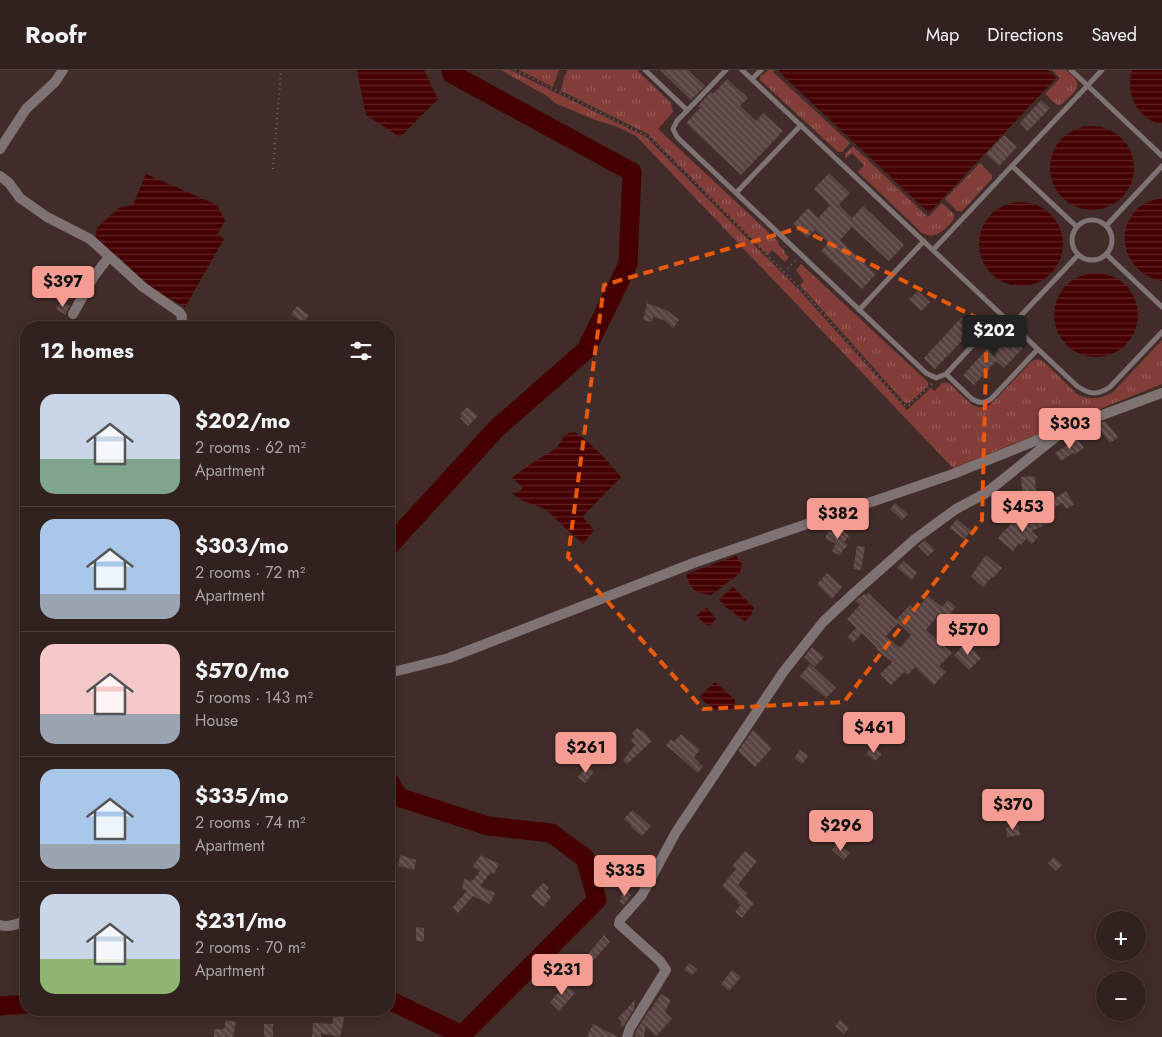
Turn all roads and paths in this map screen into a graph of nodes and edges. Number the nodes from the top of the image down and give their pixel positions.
1 (63, 70) edge
2 (281, 70) edge
3 (516, 70) edge
4 (645, 70) edge
5 (726, 70) edge
6 (742, 70) edge
7 (761, 70) edge
8 (1071, 70) edge
9 (1102, 70) edge
10 (752, 79) junction
11 (1088, 86) junction
12 (687, 110) junction
13 (800, 125) junction
14 (0, 149) edge
15 (1162, 156) edge
16 (1012, 166) junction
17 (1162, 166) edge
18 (273, 169) dead end
19 (0, 176) edge
20 (736, 193) junction
21 (1076, 226) junction
22 (1106, 226) junction
23 (924, 241) junction
24 (932, 250) junction
25 (1106, 254) junction
26 (801, 255) junction
27 (1078, 255) junction
28 (109, 257) junction
29 (784, 272) junction
30 (1162, 307) edge
31 (859, 310) junction
32 (73, 314) dead end
33 (1001, 315) junction
34 (182, 321) edge
35 (1012, 325) junction
36 (1162, 332) edge
37 (1038, 349) junction
38 (946, 374) junction
39 (936, 378) junction
40 (1162, 393) edge
41 (1067, 428) junction
42 (395, 672) edge
43 (20, 923) edge
44 (0, 925) edge
45 (627, 1037) edge

1 - 14 street
2 - 18 path
3 - 29 path
4 - 12 lane
5 - 12 lane
6 - 10 lane
7 - 10 lane
8 - 11 lane
9 - 11 lane
10 - 13 lane
11 - 15 lane
11 - 16 lane
12 - 20 lane
13 - 20 lane
13 - 23 lane
16 - 21 lane
16 - 24 lane
17 - 22 lane
19 - 28 street
20 - 26 lane
21 - 22 lane
21 - 27 lane
22 - 25 lane
23 - 24 lane
23 - 31 lane
24 - 33 lane
25 - 27 lane
25 - 30 lane
26 - 29 path
26 - 31 lane
27 - 35 lane
28 - 32 street
28 - 34 street
29 - 39 path
31 - 39 lane
33 - 35 lane
33 - 38 lane
35 - 37 lane
36 - 37 lane
37 - 38 lane
38 - 39 lane
40 - 41 street
41 - 42 street
41 - 45 street
43 - 44 street

